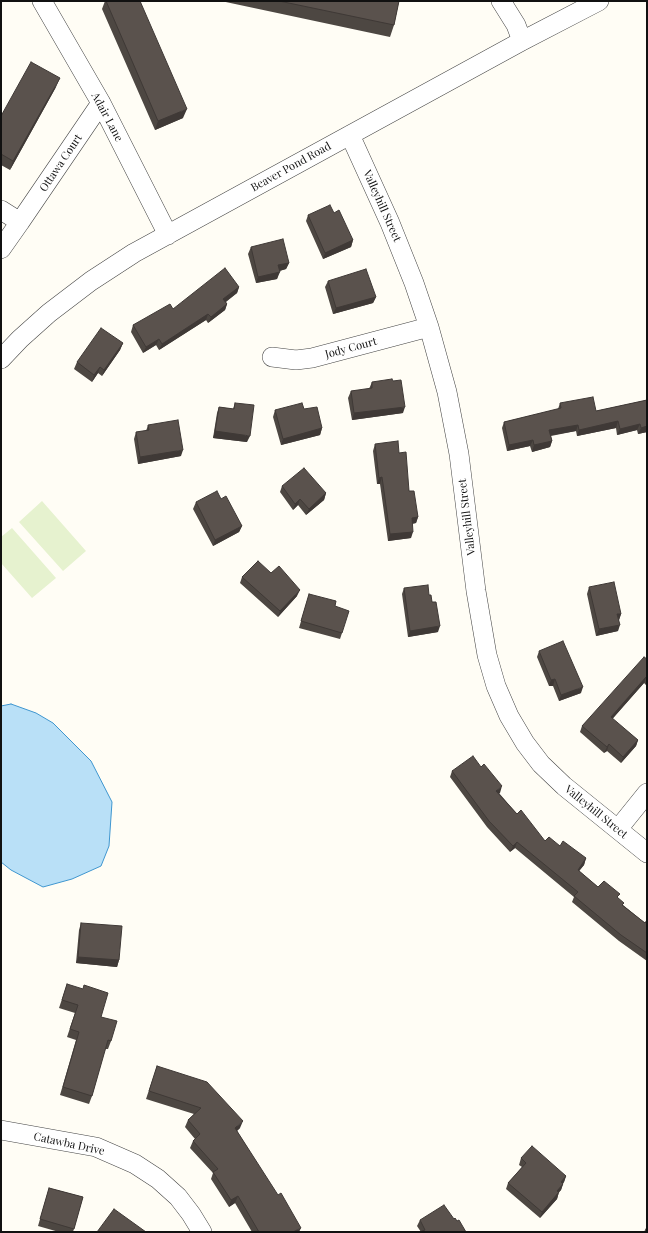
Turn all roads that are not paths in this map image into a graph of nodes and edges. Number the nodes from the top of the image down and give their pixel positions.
1 (42, 1) edge
2 (502, 1) edge
3 (599, 1) edge
4 (522, 41) junction
5 (101, 103) junction
6 (350, 135) junction
7 (1, 210) edge
8 (20, 222) junction
9 (168, 234) junction
10 (1, 249) edge
11 (429, 327) junction
12 (272, 357) dead end
13 (1, 359) edge
14 (647, 793) edge
15 (618, 829) junction
16 (647, 853) edge
17 (1, 1130) edge
18 (202, 1232) edge

1 - 5 street, Adair Lane
2 - 4 street
3 - 4 street, Beaver Pond Road
4 - 6 street, Beaver Pond Road
5 - 8 street, Ottawa Court
5 - 9 street, Adair Lane
6 - 9 street, Beaver Pond Road
6 - 11 street, Valleyhill Street
7 - 8 street
8 - 10 street, Ottawa Court
9 - 13 street, Beaver Pond Road
11 - 12 street, Jody Court
11 - 15 street, Valleyhill Street
14 - 15 street
15 - 16 street, Valleyhill Street
17 - 18 street, Catawba Drive

